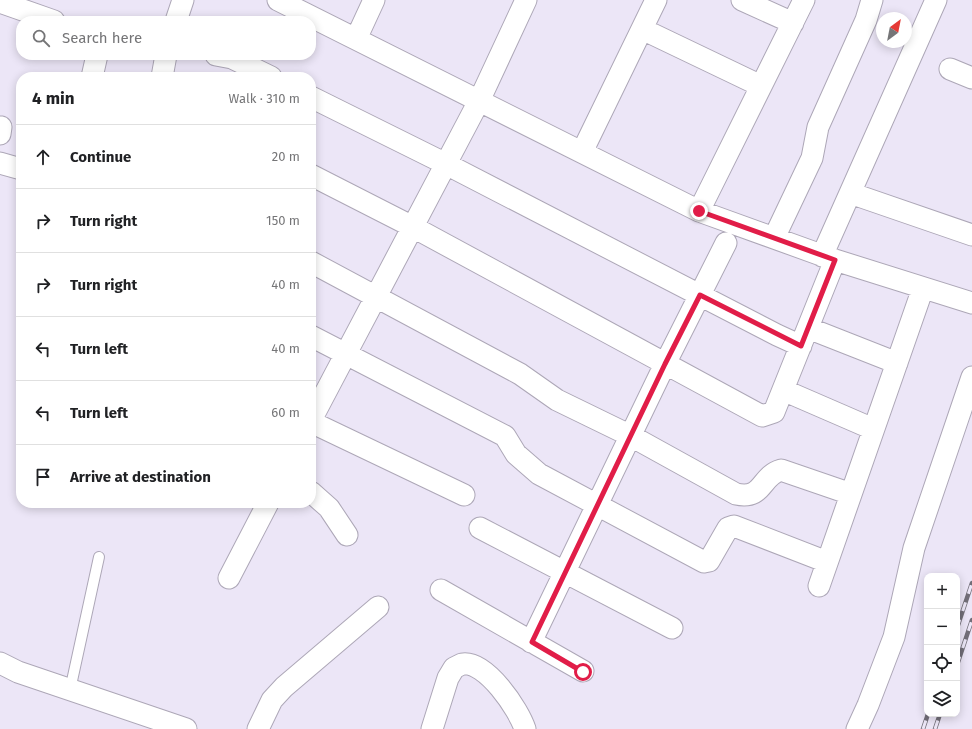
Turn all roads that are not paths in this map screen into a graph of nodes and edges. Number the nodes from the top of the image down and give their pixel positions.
1 (183, 0) edge
2 (278, 0) edge
3 (374, 0) edge
4 (526, 0) edge
5 (656, 0) edge
6 (742, 0) edge
7 (804, 0) edge
8 (872, 0) edge
9 (936, 0) edge
10 (0, 2) edge
11 (40, 16) edge
12 (178, 16) edge
13 (310, 16) edge
14 (316, 19) edge
15 (793, 23) junction
16 (642, 29) junction
17 (356, 39) junction
18 (96, 60) edge
19 (165, 60) edge
20 (236, 60) edge
21 (950, 69) dead end
22 (93, 72) edge
23 (163, 72) edge
24 (261, 72) edge
25 (972, 78) edge
26 (761, 86) junction
27 (316, 99) edge
28 (479, 100) junction
29 (582, 152) junction
30 (0, 163) edge
31 (446, 164) junction
32 (16, 168) edge
33 (316, 178) edge
34 (850, 193) junction
35 (699, 211) junction
36 (413, 227) junction
37 (972, 235) edge
38 (774, 238) junction
39 (726, 243) dead end
40 (829, 258) junction
41 (316, 265) edge
42 (923, 288) junction
43 (700, 295) junction
44 (376, 296) junction
45 (972, 303) edge
46 (804, 337) junction
47 (316, 339) edge
48 (346, 354) junction
49 (897, 363) junction
50 (665, 364) junction
51 (972, 377) edge
52 (783, 390) junction
53 (316, 411) edge
54 (316, 423) edge
55 (873, 429) junction
56 (630, 436) junction
57 (464, 494) dead end
58 (851, 494) junction
59 (316, 496) edge
60 (597, 505) junction
61 (265, 508) edge
62 (480, 528) dead end
63 (347, 535) dead end
64 (99, 557) dead end
65 (827, 562) junction
66 (564, 574) junction
67 (229, 578) dead end
68 (819, 586) dead end
69 (441, 590) dead end
70 (378, 607) dead end
71 (672, 628) dead end
72 (532, 642) junction
73 (6, 671) edge
74 (583, 672) dead end
75 (70, 690) junction
76 (186, 729) edge
77 (258, 729) edge
78 (432, 729) edge
79 (525, 729) edge
80 (857, 729) edge

1 - 12 street
2 - 13 street
3 - 17 street
4 - 28 street
5 - 16 street
6 - 15 street
7 - 15 street
8 - 38 street
9 - 34 street
10 - 11 street
14 - 17 street
15 - 26 street
16 - 26 street
16 - 29 street
17 - 28 street
18 - 22 street
19 - 23 street
20 - 24 street
21 - 25 street
26 - 35 street
27 - 31 street
28 - 29 street
28 - 31 street
29 - 35 street
30 - 32 street
31 - 36 street
31 - 43 street
33 - 36 street
34 - 37 street
34 - 40 street
35 - 38 street
36 - 44 street
36 - 50 street
38 - 40 street
39 - 43 street
40 - 42 street
40 - 46 street
41 - 44 street
42 - 45 street
42 - 49 street
43 - 46 street
43 - 50 street
44 - 48 street
44 - 56 street
46 - 49 street
46 - 52 street
47 - 48 street
48 - 53 street
48 - 60 street
49 - 55 street
50 - 52 street
50 - 56 street
51 - 80 street
52 - 55 street
54 - 57 street
55 - 58 street
56 - 58 street
56 - 60 street
58 - 65 street
59 - 63 street
60 - 65 street
60 - 66 street
61 - 67 street
62 - 66 street
64 - 75 lane
65 - 68 street
66 - 71 street
66 - 72 street
69 - 72 street
70 - 77 street
72 - 74 street
73 - 75 street
75 - 76 street
78 - 79 street

